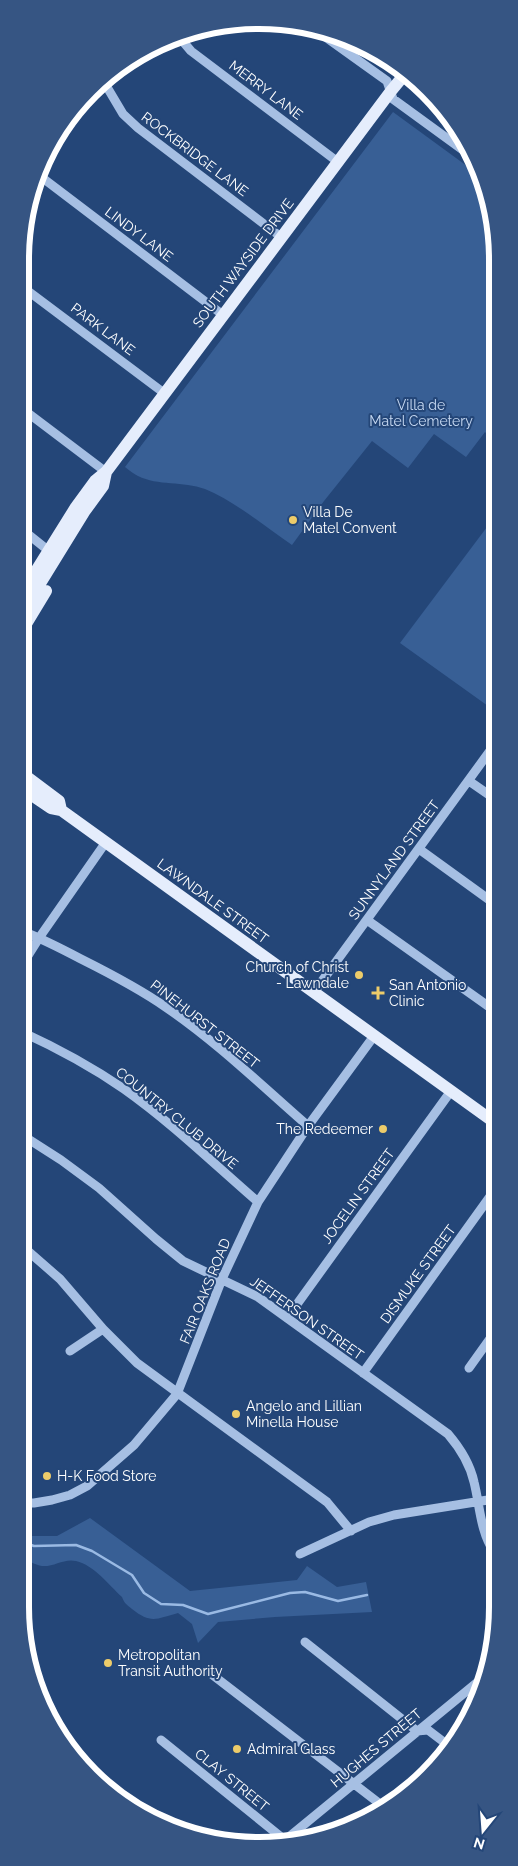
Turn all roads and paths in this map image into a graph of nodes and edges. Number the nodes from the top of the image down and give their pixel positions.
1 (330, 40) edge
2 (183, 42) edge
3 (402, 78) edge
4 (107, 86) edge
5 (391, 91) junction
6 (461, 148) edge
7 (338, 162) junction
8 (43, 179) edge
9 (281, 237) junction
10 (29, 292) edge
11 (223, 314) junction
12 (164, 393) junction
13 (29, 414) edge
14 (106, 472) junction
15 (80, 510) junction
16 (29, 536) edge
17 (44, 547) junction
18 (29, 568) edge
19 (29, 583) edge
20 (29, 600) edge
21 (29, 619) edge
22 (489, 753) edge
23 (469, 781) junction
24 (31, 790) edge
25 (489, 795) edge
26 (106, 842) junction
27 (420, 849) junction
28 (489, 900) edge
29 (367, 920) junction
30 (29, 934) edge
31 (39, 938) junction
32 (29, 954) edge
33 (314, 992) junction
34 (489, 1007) edge
35 (29, 1035) edge
36 (374, 1036) junction
37 (451, 1091) junction
38 (489, 1118) edge
39 (308, 1126) junction
40 (29, 1139) edge
41 (489, 1198) edge
42 (258, 1202) junction
43 (29, 1252) edge
44 (222, 1279) junction
45 (287, 1318) junction
46 (103, 1329) junction
47 (489, 1340) edge
48 (70, 1351) dead end
49 (469, 1368) dead end
50 (363, 1373) junction
51 (177, 1394) junction
52 (489, 1500) edge
53 (477, 1502) junction
54 (29, 1503) edge
55 (351, 1531) junction
56 (489, 1542) edge
57 (300, 1554) dead end
58 (306, 1642) dead end
59 (210, 1673) dead end
60 (476, 1683) edge
61 (418, 1732) junction
62 (161, 1740) dead end
63 (445, 1743) edge
64 (354, 1784) junction
65 (379, 1803) edge
66 (293, 1834) edge
67 (279, 1836) edge

1 - 5 street
2 - 7 street, MERRY LANE
3 - 5 main road, SOUTH WAYSIDE DRIVE
4 - 9 street, ROCKBRIDGE LANE
5 - 6 street
5 - 7 main road, SOUTH WAYSIDE DRIVE
7 - 9 main road, SOUTH WAYSIDE DRIVE
8 - 11 street, LINDY LANE
9 - 11 main road, SOUTH WAYSIDE DRIVE
10 - 12 street, PARK LANE
11 - 12 main road, SOUTH WAYSIDE DRIVE
12 - 14 main road, SOUTH WAYSIDE DRIVE
13 - 14 street
14 - 15 main road, SOUTH WAYSIDE DRIVE
15 - 17 main road
15 - 19 main road, SOUTH WAYSIDE DRIVE
15 - 20 main road, SOUTH WAYSIDE DRIVE
15 - 21 main road
16 - 17 street
17 - 18 main road
22 - 23 street, SUNNYLAND STREET
23 - 25 street
23 - 27 street, SUNNYLAND STREET
24 - 26 main road, LAWNDALE STREET
26 - 31 street
26 - 33 main road, LAWNDALE STREET
27 - 28 street
27 - 29 street, SUNNYLAND STREET
29 - 33 street, SUNNYLAND STREET
29 - 34 street
30 - 31 street, PINEHURST STREET
31 - 32 street
31 - 39 street, PINEHURST STREET
33 - 36 main road, LAWNDALE STREET
35 - 42 street, COUNTRY CLUB DRIVE
36 - 37 main road, LAWNDALE STREET
36 - 39 street, FAIR OAKS ROAD
37 - 38 main road, LAWNDALE STREET
37 - 45 street, JOCELIN STREET
39 - 42 street, FAIR OAKS ROAD
40 - 44 street, JEFFERSON STREET
41 - 50 street, DISMUKE STREET
42 - 44 street, FAIR OAKS ROAD
43 - 46 street
44 - 45 street, JEFFERSON STREET
44 - 51 street, FAIR OAKS ROAD
45 - 50 street, JEFFERSON STREET
46 - 48 street
46 - 51 street
47 - 49 street
50 - 53 street, JEFFERSON STREET
51 - 54 street, FAIR OAKS ROAD
51 - 55 street
52 - 53 street
53 - 55 street
53 - 56 street, JEFFERSON STREET
55 - 57 street
58 - 61 street
59 - 64 street
60 - 61 street, HUGHES STREET
61 - 63 street
61 - 64 street, HUGHES STREET
62 - 67 street, CLAY STREET
64 - 65 street
64 - 66 street, HUGHES STREET

